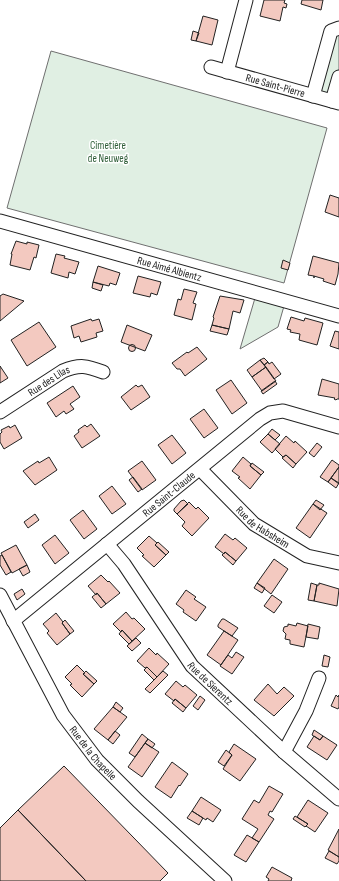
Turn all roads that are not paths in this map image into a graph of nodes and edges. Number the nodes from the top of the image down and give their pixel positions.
1 (246, 0) edge
2 (339, 28) edge
3 (211, 67) dead end
4 (227, 72) junction
5 (339, 77) edge
6 (313, 96) junction
7 (336, 102) edge
8 (0, 221) edge
9 (339, 316) edge
10 (103, 372) dead end
11 (0, 412) edge
12 (339, 427) edge
13 (200, 469) junction
14 (108, 544) junction
15 (339, 563) edge
16 (0, 595) edge
17 (13, 621) junction
18 (319, 678) dead end
19 (284, 752) junction
20 (339, 799) edge
21 (225, 881) edge

1 - 4 street
2 - 6 street
3 - 4 street, Rue Saint-Pierre
4 - 6 street, Rue Saint-Pierre
5 - 7 street
6 - 7 street, Rue Saint-Pierre
8 - 9 street, Rue Aimé Albientz
10 - 11 street, Rue des Lilas
12 - 13 street, Rue Saint-Claude
13 - 14 street, Rue Saint-Claude
13 - 15 street, Rue de Habsheim
14 - 17 street, Rue Saint-Claude
14 - 19 street, Rue de Sierentz
16 - 17 street, Rue de la Chapelle
17 - 21 street, Rue de la Chapelle
18 - 19 street
19 - 20 street, Rue de Sierentz

